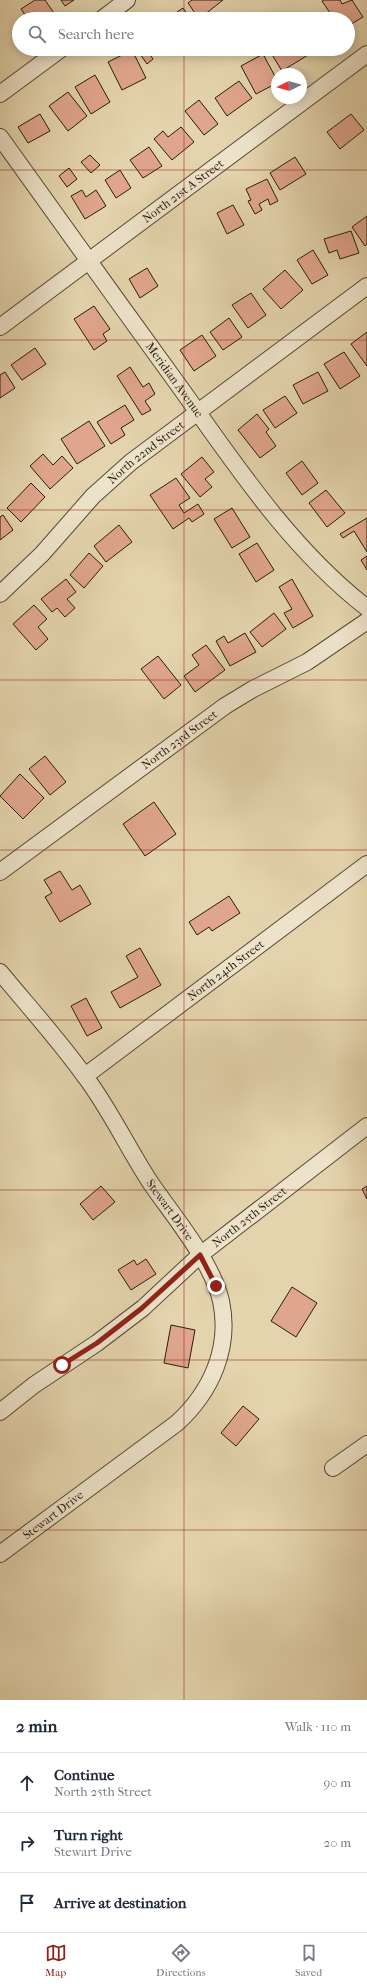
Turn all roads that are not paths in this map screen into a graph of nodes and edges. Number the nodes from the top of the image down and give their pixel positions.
1 (127, 0) edge
2 (111, 12) edge
3 (367, 54) edge
4 (52, 56) edge
5 (0, 94) edge
6 (0, 137) edge
7 (89, 262) junction
8 (367, 286) edge
9 (0, 327) edge
10 (198, 413) junction
11 (0, 594) edge
12 (367, 608) edge
13 (367, 621) edge
14 (367, 864) edge
15 (0, 872) edge
16 (0, 972) edge
17 (84, 1076) junction
18 (367, 1126) edge
19 (200, 1255) junction
20 (0, 1412) edge
21 (367, 1444) edge
22 (333, 1468) dead end
23 (0, 1554) edge

1 - 2 street
3 - 7 street, North 21st A Street
4 - 5 street
6 - 7 street, Meridian Avenue
7 - 9 street, North 21st A Street
7 - 10 street, Meridian Avenue
8 - 10 street, North 22nd Street
10 - 11 street, North 22nd Street
10 - 12 street, Meridian Avenue
13 - 15 street, North 23rd Street
14 - 17 street, North 24th Street
16 - 17 street, Stewart Drive
17 - 19 street, Stewart Drive
18 - 19 street, North 25th Street
19 - 20 street, North 25th Street
19 - 23 street, Stewart Drive
21 - 22 street

